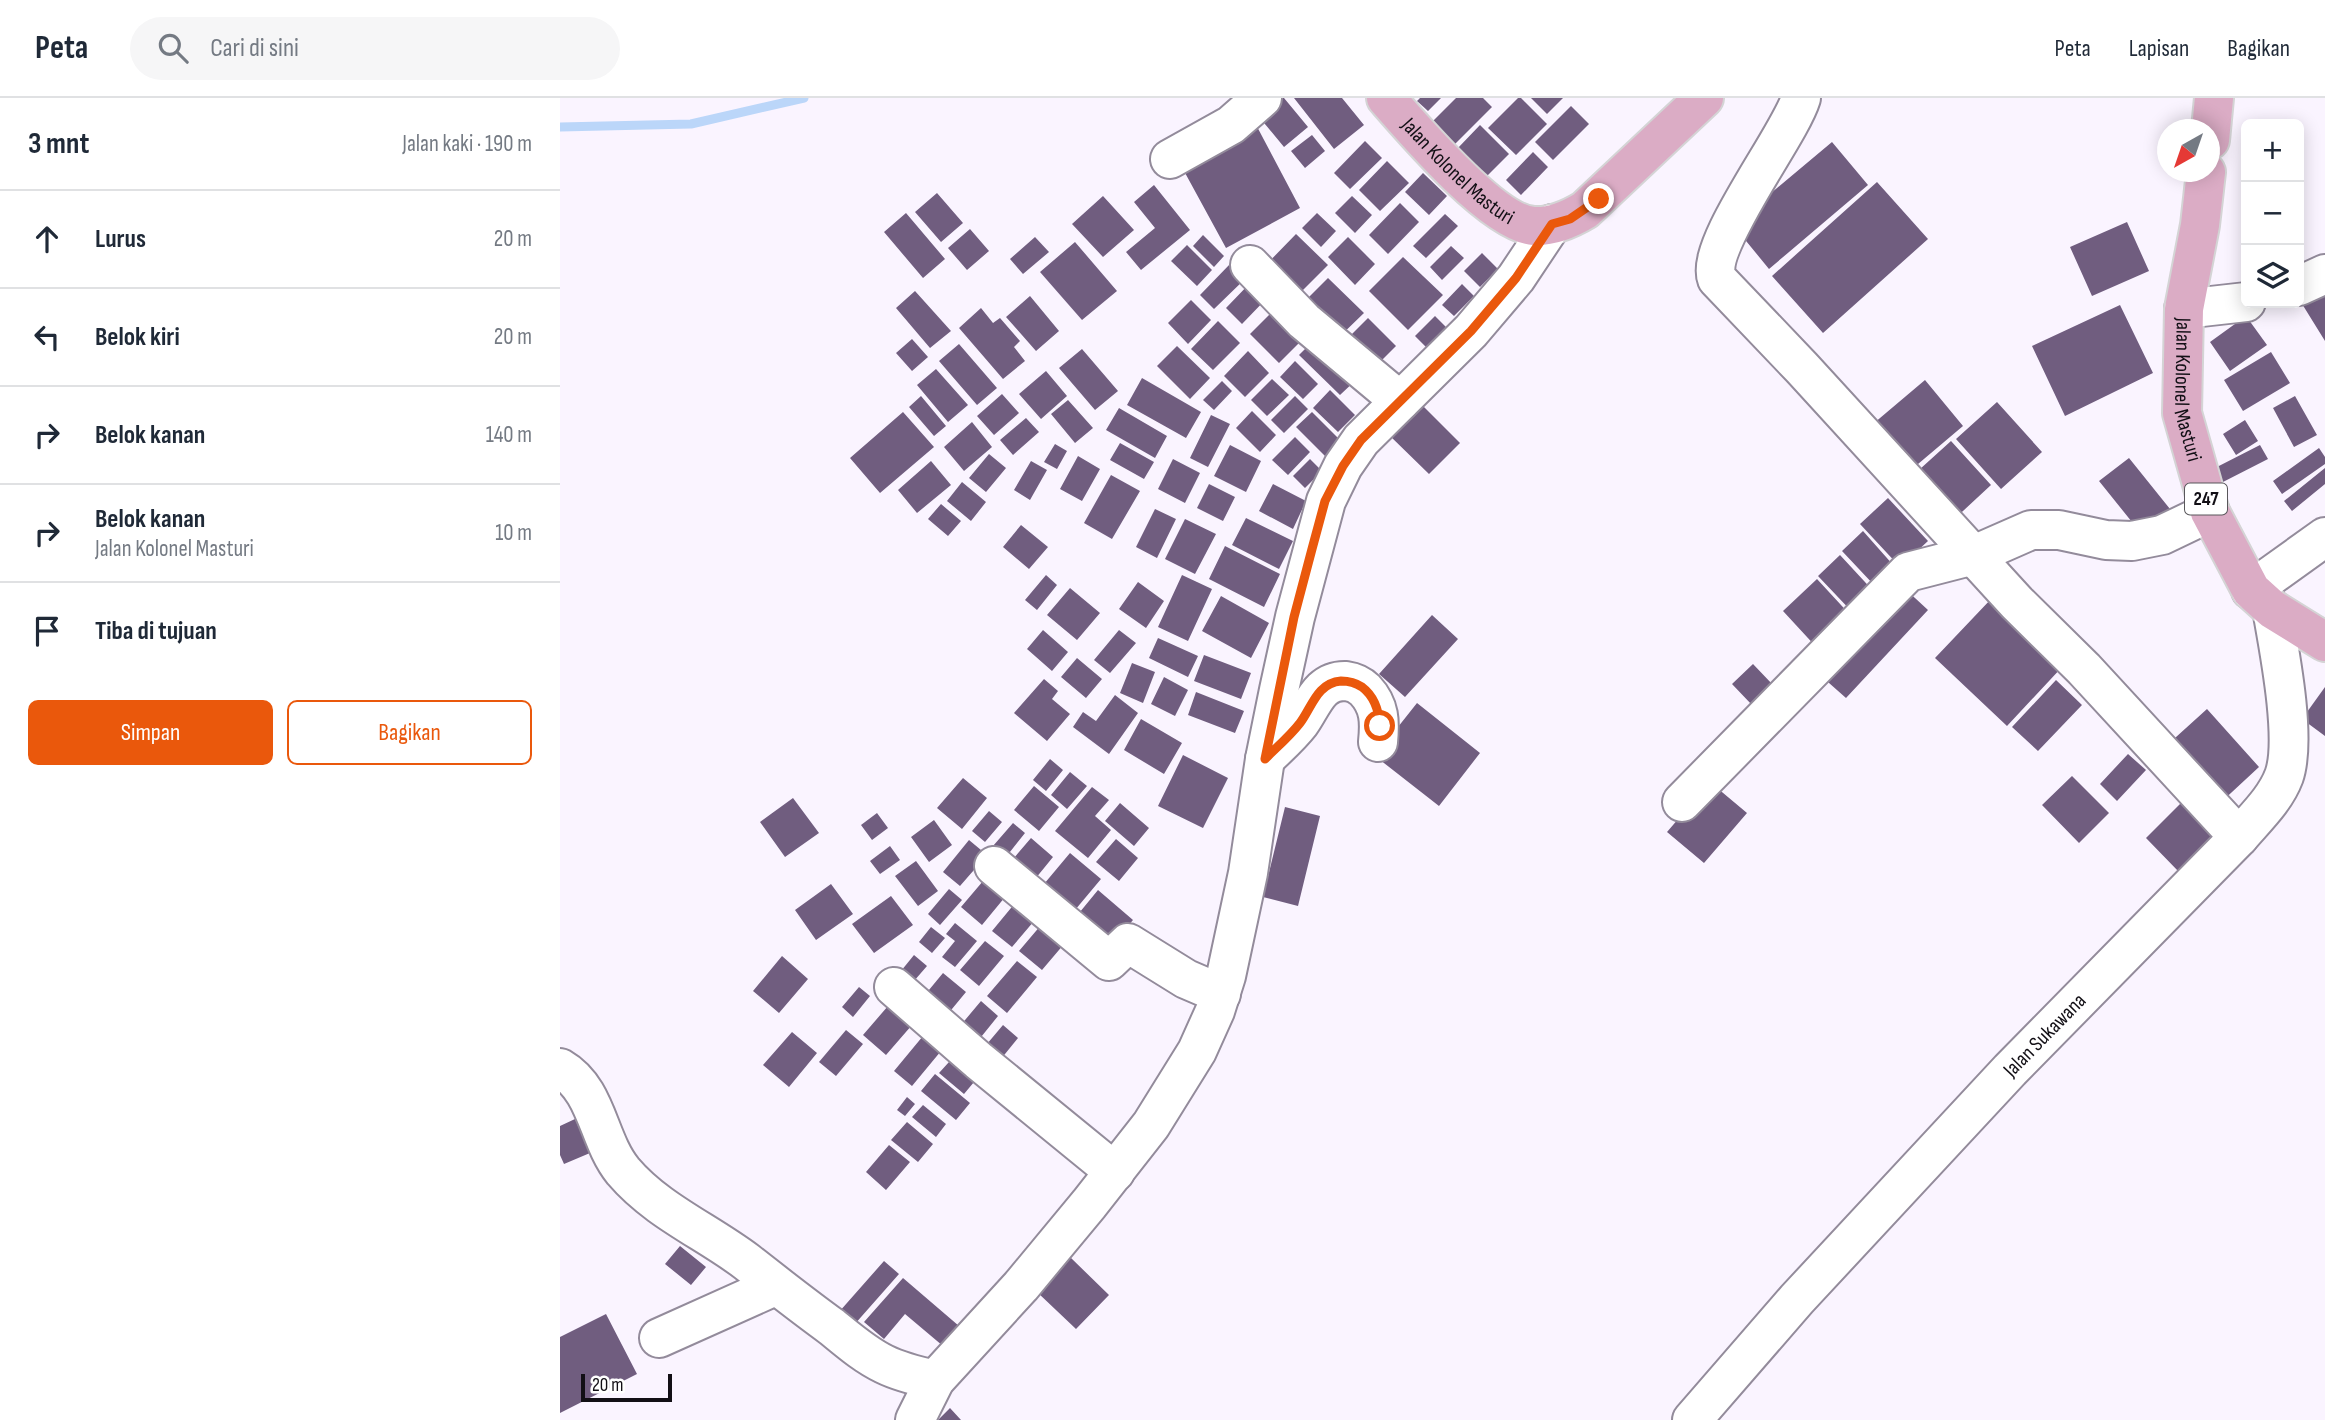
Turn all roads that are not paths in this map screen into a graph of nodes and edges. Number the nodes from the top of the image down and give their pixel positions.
1 (1262, 98) edge
2 (1385, 98) edge
3 (1704, 98) edge
4 (1801, 98) edge
5 (2214, 98) edge
6 (2212, 119) edge
7 (1170, 159) dead end
8 (2205, 182) edge
9 (1552, 224) junction
10 (1250, 265) dead end
11 (2325, 274) edge
12 (2304, 284) edge
13 (2241, 303) edge
14 (2184, 309) junction
15 (1400, 401) junction
16 (2210, 512) junction
17 (2325, 537) edge
18 (1974, 555) junction
19 (2262, 599) junction
20 (2325, 642) edge
21 (1378, 742) dead end
22 (1265, 759) junction
23 (1682, 802) dead end
24 (2239, 837) junction
25 (994, 866) dead end
26 (894, 987) dead end
27 (1221, 994) junction
28 (560, 1068) edge
29 (1115, 1172) junction
30 (775, 1286) junction
31 (659, 1338) dead end
32 (935, 1380) junction
33 (915, 1420) edge
34 (1692, 1420) edge

1 - 7 street
2 - 9 main road, Jalan Kolonel Masturi
3 - 9 main road, Jalan Kolonel Masturi
4 - 18 street
5 - 6 main road
8 - 14 main road, Jalan Kolonel Masturi / 247
9 - 15 street
10 - 15 street
11 - 12 street
13 - 14 street
14 - 16 main road, Jalan Kolonel Masturi / 247
15 - 22 street
16 - 18 street
16 - 19 main road, Jalan Kolonel Masturi / 247
17 - 19 street
18 - 23 street
18 - 24 street
19 - 20 main road
19 - 24 street, Jalan Sukawana
21 - 22 street
22 - 27 street
24 - 34 street, Jalan Sukawana
25 - 27 street
26 - 29 street
27 - 29 street
28 - 30 street
29 - 32 street
30 - 31 street
30 - 32 street
32 - 33 street

